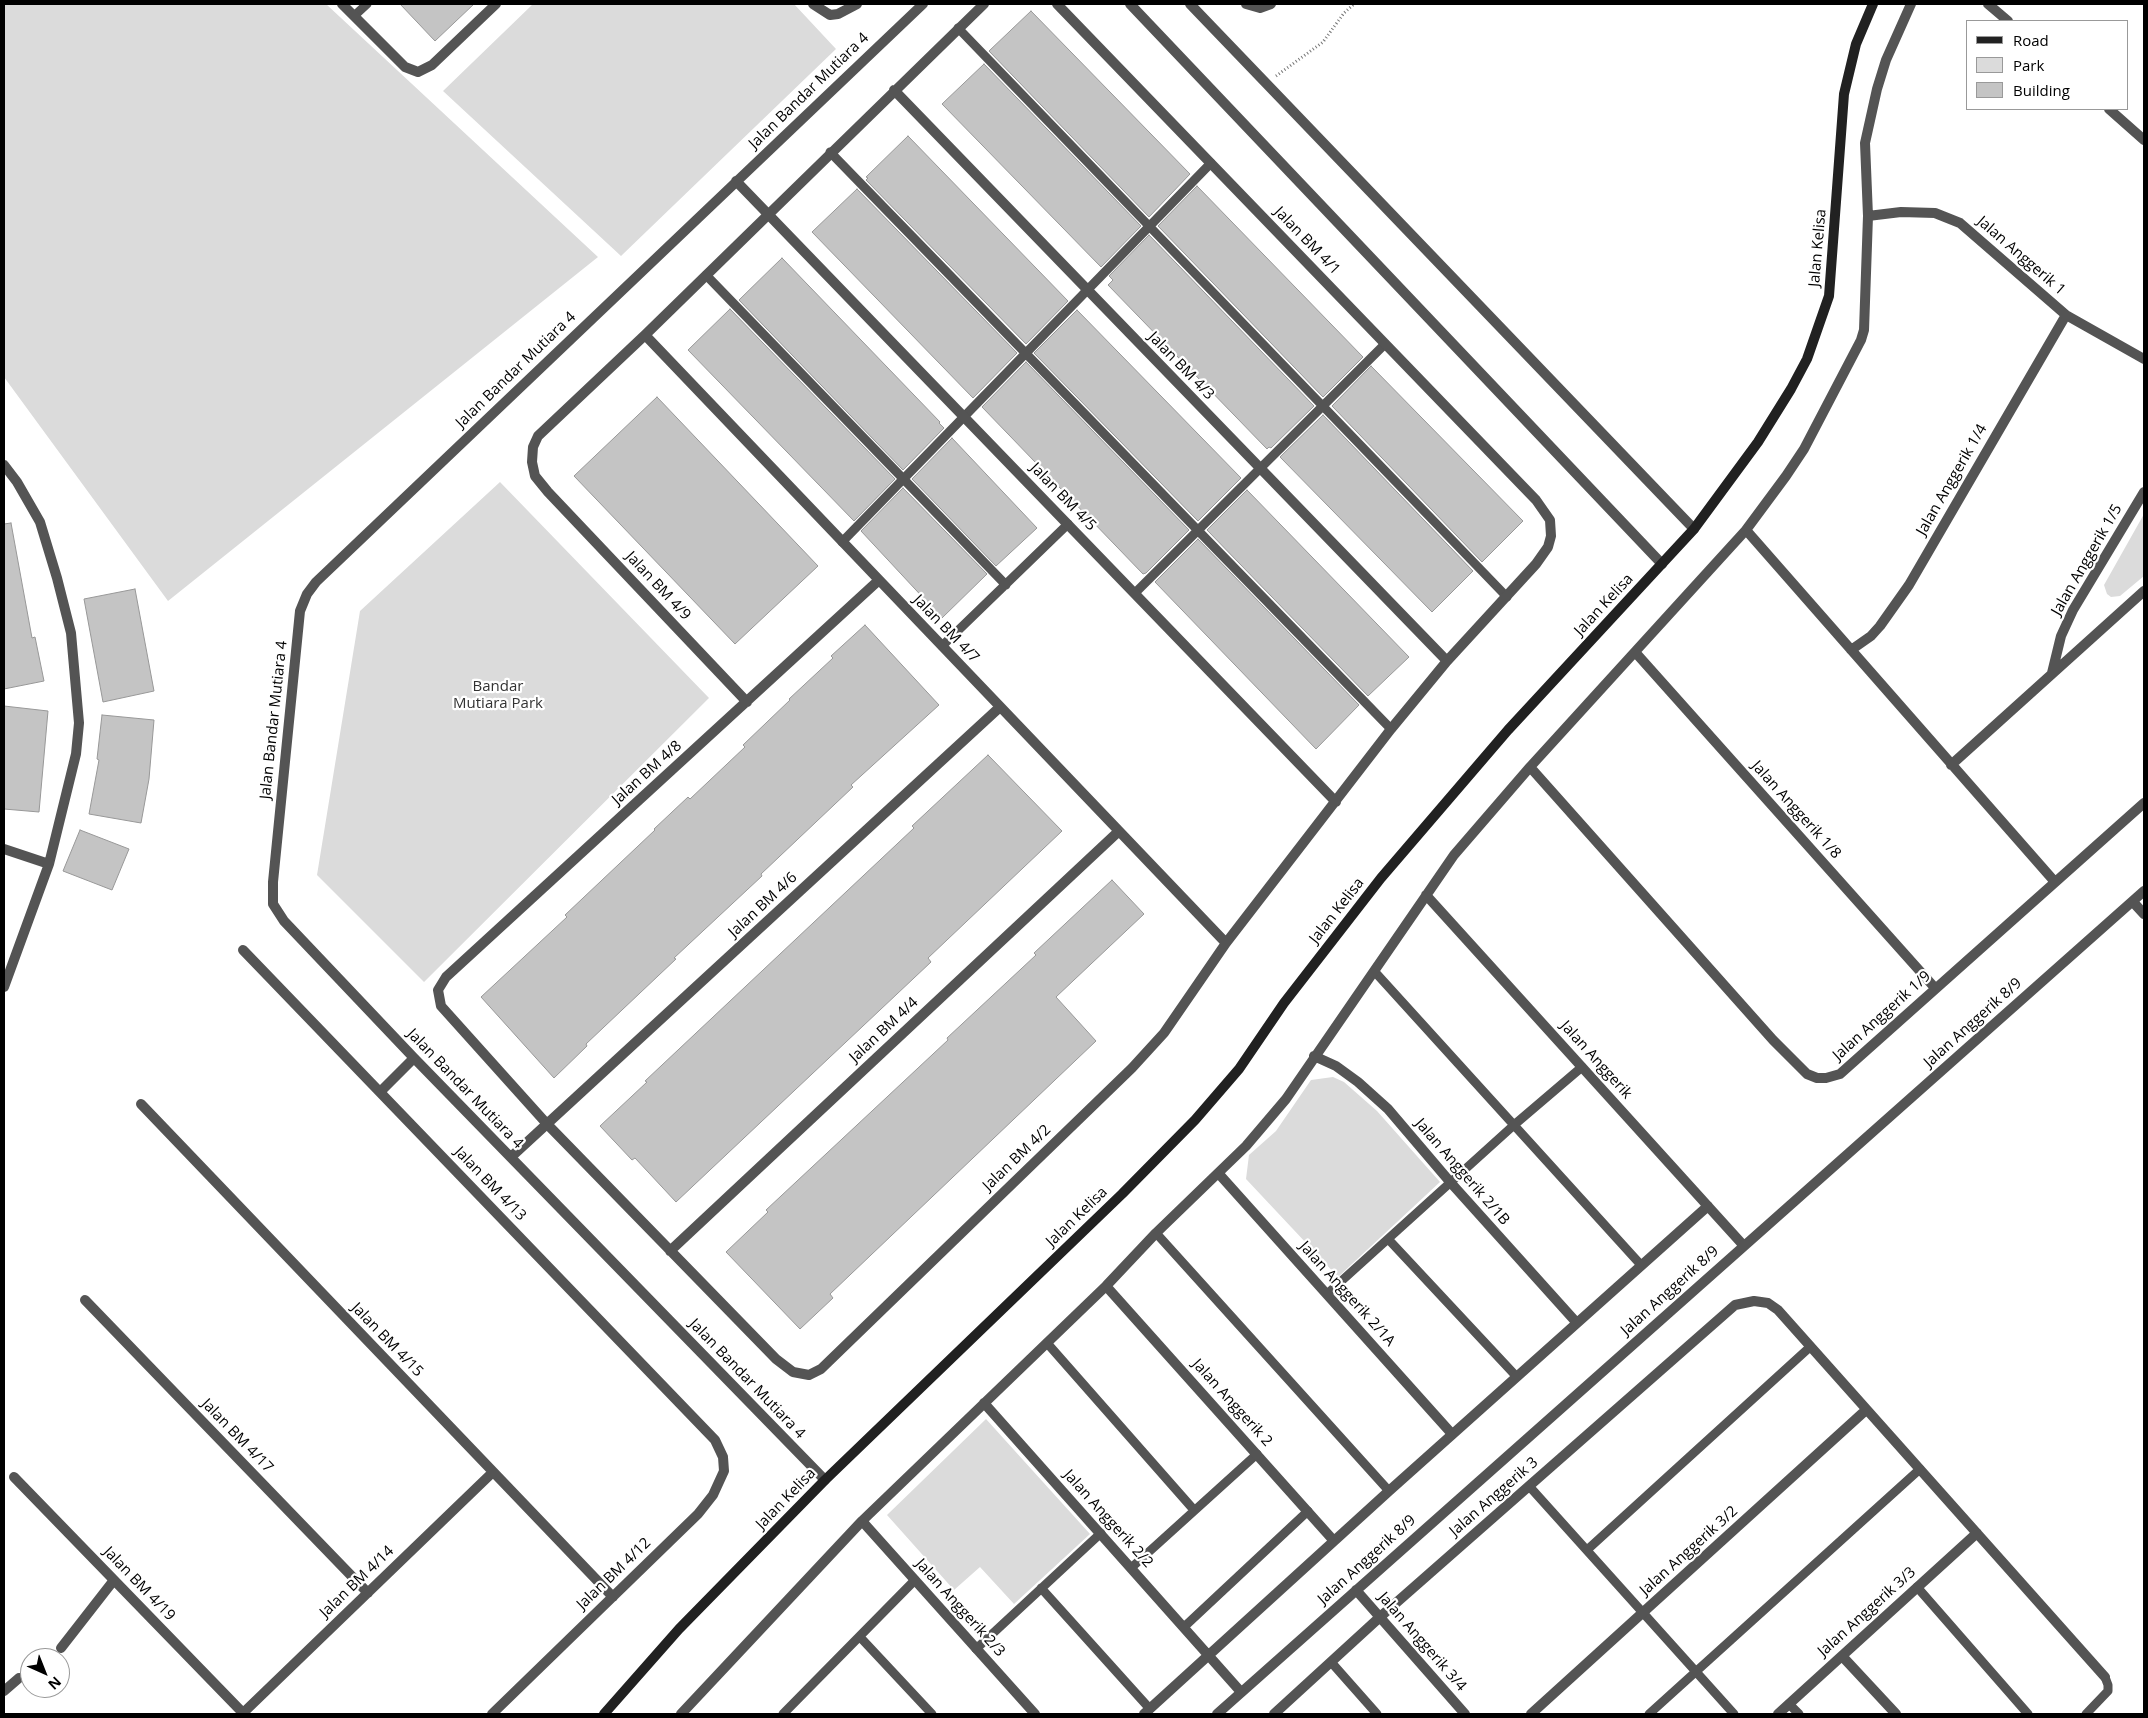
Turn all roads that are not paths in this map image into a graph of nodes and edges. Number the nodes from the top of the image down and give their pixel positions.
1 (342, 4) edge
2 (367, 4) edge
3 (496, 4) edge
4 (813, 4) edge
5 (857, 4) edge
6 (922, 4) edge
7 (984, 4) edge
8 (1057, 4) edge
9 (1130, 4) edge
10 (1190, 4) edge
11 (1246, 4) edge
12 (1271, 4) edge
13 (1873, 4) edge
14 (1911, 4) edge
15 (1988, 4) edge
16 (354, 16) junction
17 (2007, 20) edge
18 (958, 28) junction
19 (894, 90) junction
20 (2110, 110) edge
21 (2144, 140) edge
22 (830, 152) junction
23 (1210, 163) junction
24 (736, 180) junction
25 (768, 213) junction
26 (1868, 216) junction
27 (1148, 227) junction
28 (706, 275) junction
29 (1087, 290) junction
30 (2066, 315) junction
31 (645, 335) junction
32 (1385, 344) junction
33 (1026, 352) junction
34 (2144, 359) edge
35 (1322, 407) junction
36 (964, 416) junction
37 (4, 464) edge
38 (1260, 469) junction
39 (903, 479) junction
40 (2144, 492) edge
41 (1068, 524) junction
42 (1694, 529) junction
43 (1199, 530) junction
44 (1746, 530) junction
45 (842, 542) junction
46 (1662, 564) junction
47 (879, 580) junction
48 (1006, 585) junction
49 (2144, 591) edge
50 (1135, 593) junction
51 (1507, 597) junction
52 (942, 646) junction
53 (1851, 650) junction
54 (1635, 652) junction
55 (1448, 662) junction
56 (2052, 674) junction
57 (747, 702) junction
58 (1000, 707) junction
59 (1391, 729) junction
60 (1951, 764) junction
61 (1530, 767) junction
62 (1336, 802) junction
63 (2144, 804) edge
64 (1119, 831) junction
65 (4, 849) edge
66 (49, 864) junction
67 (2055, 882) junction
68 (2144, 891) edge
69 (1426, 895) junction
70 (2133, 902) junction
71 (2144, 914) edge
72 (1226, 943) junction
73 (243, 950) dead end
74 (1375, 972) junction
75 (4, 988) edge
76 (1936, 988) junction
77 (1314, 1056) junction
78 (414, 1058) junction
79 (1582, 1067) junction
80 (380, 1092) junction
81 (140, 1104) dead end
82 (547, 1124) junction
83 (1514, 1125) junction
84 (511, 1157) junction
85 (1219, 1174) junction
86 (1450, 1183) junction
87 (1708, 1206) junction
88 (1156, 1233) junction
89 (1389, 1240) junction
90 (1744, 1246) junction
91 (670, 1251) junction
92 (1641, 1265) junction
93 (1106, 1286) junction
94 (1327, 1294) junction
95 (85, 1300) dead end
96 (1576, 1322) junction
97 (1047, 1343) junction
98 (1810, 1347) junction
99 (1516, 1376) junction
100 (984, 1403) junction
101 (1866, 1410) junction
102 (1452, 1434) junction
103 (715, 1440) joint
104 (1256, 1454) junction
105 (1920, 1469) junction
106 (493, 1472) junction
107 (14, 1477) dead end
108 (825, 1480) junction
109 (1529, 1486) junction
110 (1389, 1491) junction
111 (1194, 1510) junction
112 (1308, 1511) junction
113 (862, 1521) junction
114 (1100, 1533) junction
115 (1977, 1533) junction
116 (1334, 1541) junction
117 (1587, 1550) junction
118 (1131, 1568) junction
119 (114, 1580) junction
120 (915, 1580) junction
121 (1917, 1587) junction
122 (1041, 1588) junction
123 (1356, 1590) junction
124 (368, 1593) junction
125 (613, 1597) junction
126 (1643, 1613) junction
127 (1380, 1617) junction
128 (1184, 1627) junction
129 (860, 1637) junction
130 (61, 1648) dead end
131 (976, 1649) junction
132 (1209, 1655) junction
133 (1842, 1656) junction
134 (1331, 1662) junction
135 (1696, 1672) junction
136 (2105, 1677) joint
137 (19, 1678) dead end
138 (4, 1691) edge
139 (1241, 1692) junction
140 (1790, 1704) junction
141 (1147, 1712) edge
142 (1281, 1712) edge
143 (243, 1714) edge
144 (492, 1714) edge
145 (604, 1714) edge
146 (681, 1714) edge
147 (783, 1714) edge
148 (932, 1714) edge
149 (1035, 1714) edge
150 (1217, 1714) edge
151 (1377, 1714) edge
152 (1465, 1714) edge
153 (1531, 1714) edge
154 (1649, 1714) edge
155 (1734, 1714) edge
156 (1778, 1714) edge
157 (1799, 1714) edge
158 (1896, 1714) edge
159 (2028, 1714) edge
160 (2086, 1714) edge

1 - 16 street
2 - 16 lane
3 - 16 street
4 - 5 street
6 - 24 street, Jalan Bandar Mutiara 4
7 - 18 street, Jalan BM 4/9
8 - 23 street, Jalan BM 4/1
9 - 46 street
10 - 42 street
11 - 12 street
13 - 42 main road, Jalan Kelisa
14 - 26 street
15 - 17 street
18 - 19 street, Jalan BM 4/9
18 - 27 lane
19 - 22 street, Jalan BM 4/9
19 - 29 street, Jalan BM 4/3
20 - 21 street
22 - 25 street, Jalan BM 4/9
22 - 33 lane
23 - 27 lane
23 - 32 street, Jalan BM 4/1
24 - 25 street, Jalan BM 4/5
24 - 78 street, Jalan Bandar Mutiara 4
25 - 28 street, Jalan BM 4/9
25 - 36 street, Jalan BM 4/5
26 - 30 street, Jalan Anggerik 1
26 - 44 street
27 - 29 lane
27 - 35 lane
28 - 31 street, Jalan BM 4/9
28 - 39 lane
29 - 33 lane
29 - 38 street, Jalan BM 4/3
30 - 34 street, Jalan Anggerik 1
30 - 53 street, Jalan Anggerik 1/4
31 - 45 street, Jalan BM 4/7
31 - 57 street, Jalan BM 4/9
32 - 35 lane
32 - 51 street, Jalan BM 4/1
33 - 36 lane
33 - 43 lane
35 - 38 lane
35 - 51 lane
36 - 39 lane
36 - 41 street, Jalan BM 4/5
37 - 66 street
38 - 43 lane
38 - 55 street, Jalan BM 4/3
39 - 45 lane
39 - 48 lane
40 - 56 street, Jalan Anggerik 1/5
41 - 48 lane
41 - 50 street, Jalan BM 4/5
42 - 46 main road, Jalan Kelisa
43 - 50 lane
43 - 59 lane
44 - 53 street
44 - 54 street
45 - 47 street, Jalan BM 4/7
46 - 108 main road, Jalan Kelisa
47 - 52 street, Jalan BM 4/7
47 - 57 street, Jalan BM 4/8
48 - 52 lane
49 - 56 street
50 - 62 street, Jalan BM 4/5
51 - 55 street, Jalan BM 4/1
52 - 58 street, Jalan BM 4/7
53 - 60 street
54 - 61 street
54 - 76 street, Jalan Anggerik 1/8
55 - 59 street, Jalan BM 4/1
56 - 60 street
57 - 82 street, Jalan BM 4/8
58 - 64 street, Jalan BM 4/7
58 - 82 street, Jalan BM 4/6
59 - 62 street, Jalan BM 4/2
60 - 67 street
61 - 69 street
61 - 76 street, Jalan Anggerik 1/9
62 - 72 street, Jalan BM 4/2
63 - 67 street, Jalan Anggerik 1/9
64 - 72 street, Jalan BM 4/7
64 - 91 street, Jalan BM 4/4
65 - 66 street
66 - 75 street
67 - 76 street, Jalan Anggerik 1/9
68 - 70 street, Jalan Anggerik 8/9
69 - 74 street
69 - 79 street, Jalan Anggerik
70 - 71 street
70 - 90 street, Jalan Anggerik 8/9
72 - 91 street, Jalan BM 4/2
73 - 80 street, Jalan BM 4/13
74 - 77 street
74 - 83 lane
77 - 85 street
77 - 86 street, Jalan Anggerik 2/1B
78 - 80 street
78 - 84 street, Jalan Bandar Mutiara 4
79 - 83 lane
79 - 87 street, Jalan Anggerik
80 - 103 street, Jalan BM 4/13
81 - 106 street, Jalan BM 4/15
82 - 84 street, Jalan BM 4/6
82 - 91 street
83 - 86 lane
83 - 92 lane
84 - 108 street, Jalan Bandar Mutiara 4
85 - 88 street
85 - 94 street, Jalan Anggerik 2/1A
86 - 89 lane
86 - 96 street, Jalan Anggerik 2/1B
87 - 90 street, Jalan Anggerik
87 - 92 street
88 - 93 street
88 - 110 lane
89 - 94 lane
89 - 99 lane
90 - 123 street, Jalan Anggerik 8/9
92 - 96 street
93 - 97 street
93 - 104 street, Jalan Anggerik 2
94 - 102 street, Jalan Anggerik 2/1A
95 - 124 street, Jalan BM 4/17
96 - 99 street
97 - 100 street
97 - 111 lane
98 - 101 street
98 - 109 street, Jalan Anggerik 3
98 - 117 lane
99 - 102 street
100 - 113 street
100 - 114 street, Jalan Anggerik 2/2
101 - 105 street
101 - 126 street, Jalan Anggerik 3/2
102 - 110 street
103 - 125 street, Jalan BM 4/12
104 - 111 lane
104 - 112 street, Jalan Anggerik 2
105 - 115 street
105 - 135 lane
106 - 124 street, Jalan BM 4/14
106 - 125 street, Jalan BM 4/15
107 - 119 street, Jalan BM 4/19
108 - 145 main road, Jalan Kelisa
109 - 117 lane
109 - 127 street, Jalan Anggerik 3
110 - 116 street
111 - 118 lane
112 - 116 street, Jalan Anggerik 2
112 - 128 lane
113 - 120 street, Jalan Anggerik 2/3
113 - 146 street
114 - 118 street, Jalan Anggerik 2/2
114 - 122 lane
115 - 121 street, Jalan Anggerik 3/3
115 - 136 street
116 - 132 street
117 - 126 lane
118 - 128 street, Jalan Anggerik 2/2
119 - 130 street
119 - 143 street, Jalan BM 4/19
120 - 129 lane
120 - 131 street, Jalan Anggerik 2/3
121 - 133 street, Jalan Anggerik 3/3
121 - 159 lane
122 - 131 lane
122 - 141 lane
123 - 127 street, Jalan Anggerik 3/4
123 - 139 street, Jalan Anggerik 8/9
124 - 143 street, Jalan BM 4/14
125 - 144 street, Jalan BM 4/12
126 - 135 lane
126 - 153 street, Jalan Anggerik 3/2
127 - 134 street, Jalan Anggerik 3
127 - 152 street, Jalan Anggerik 3/4
128 - 132 street, Jalan Anggerik 2/2
129 - 147 lane
129 - 148 lane
131 - 149 street, Jalan Anggerik 2/3
132 - 139 street, Jalan Anggerik 2/2
132 - 141 street
133 - 140 street, Jalan Anggerik 3/3
133 - 158 street
134 - 142 street, Jalan Anggerik 3
134 - 151 lane
135 - 154 lane
135 - 155 lane
136 - 160 lane
137 - 138 street
139 - 150 street, Jalan Anggerik 8/9
140 - 156 street, Jalan Anggerik 3/3
140 - 157 lane

